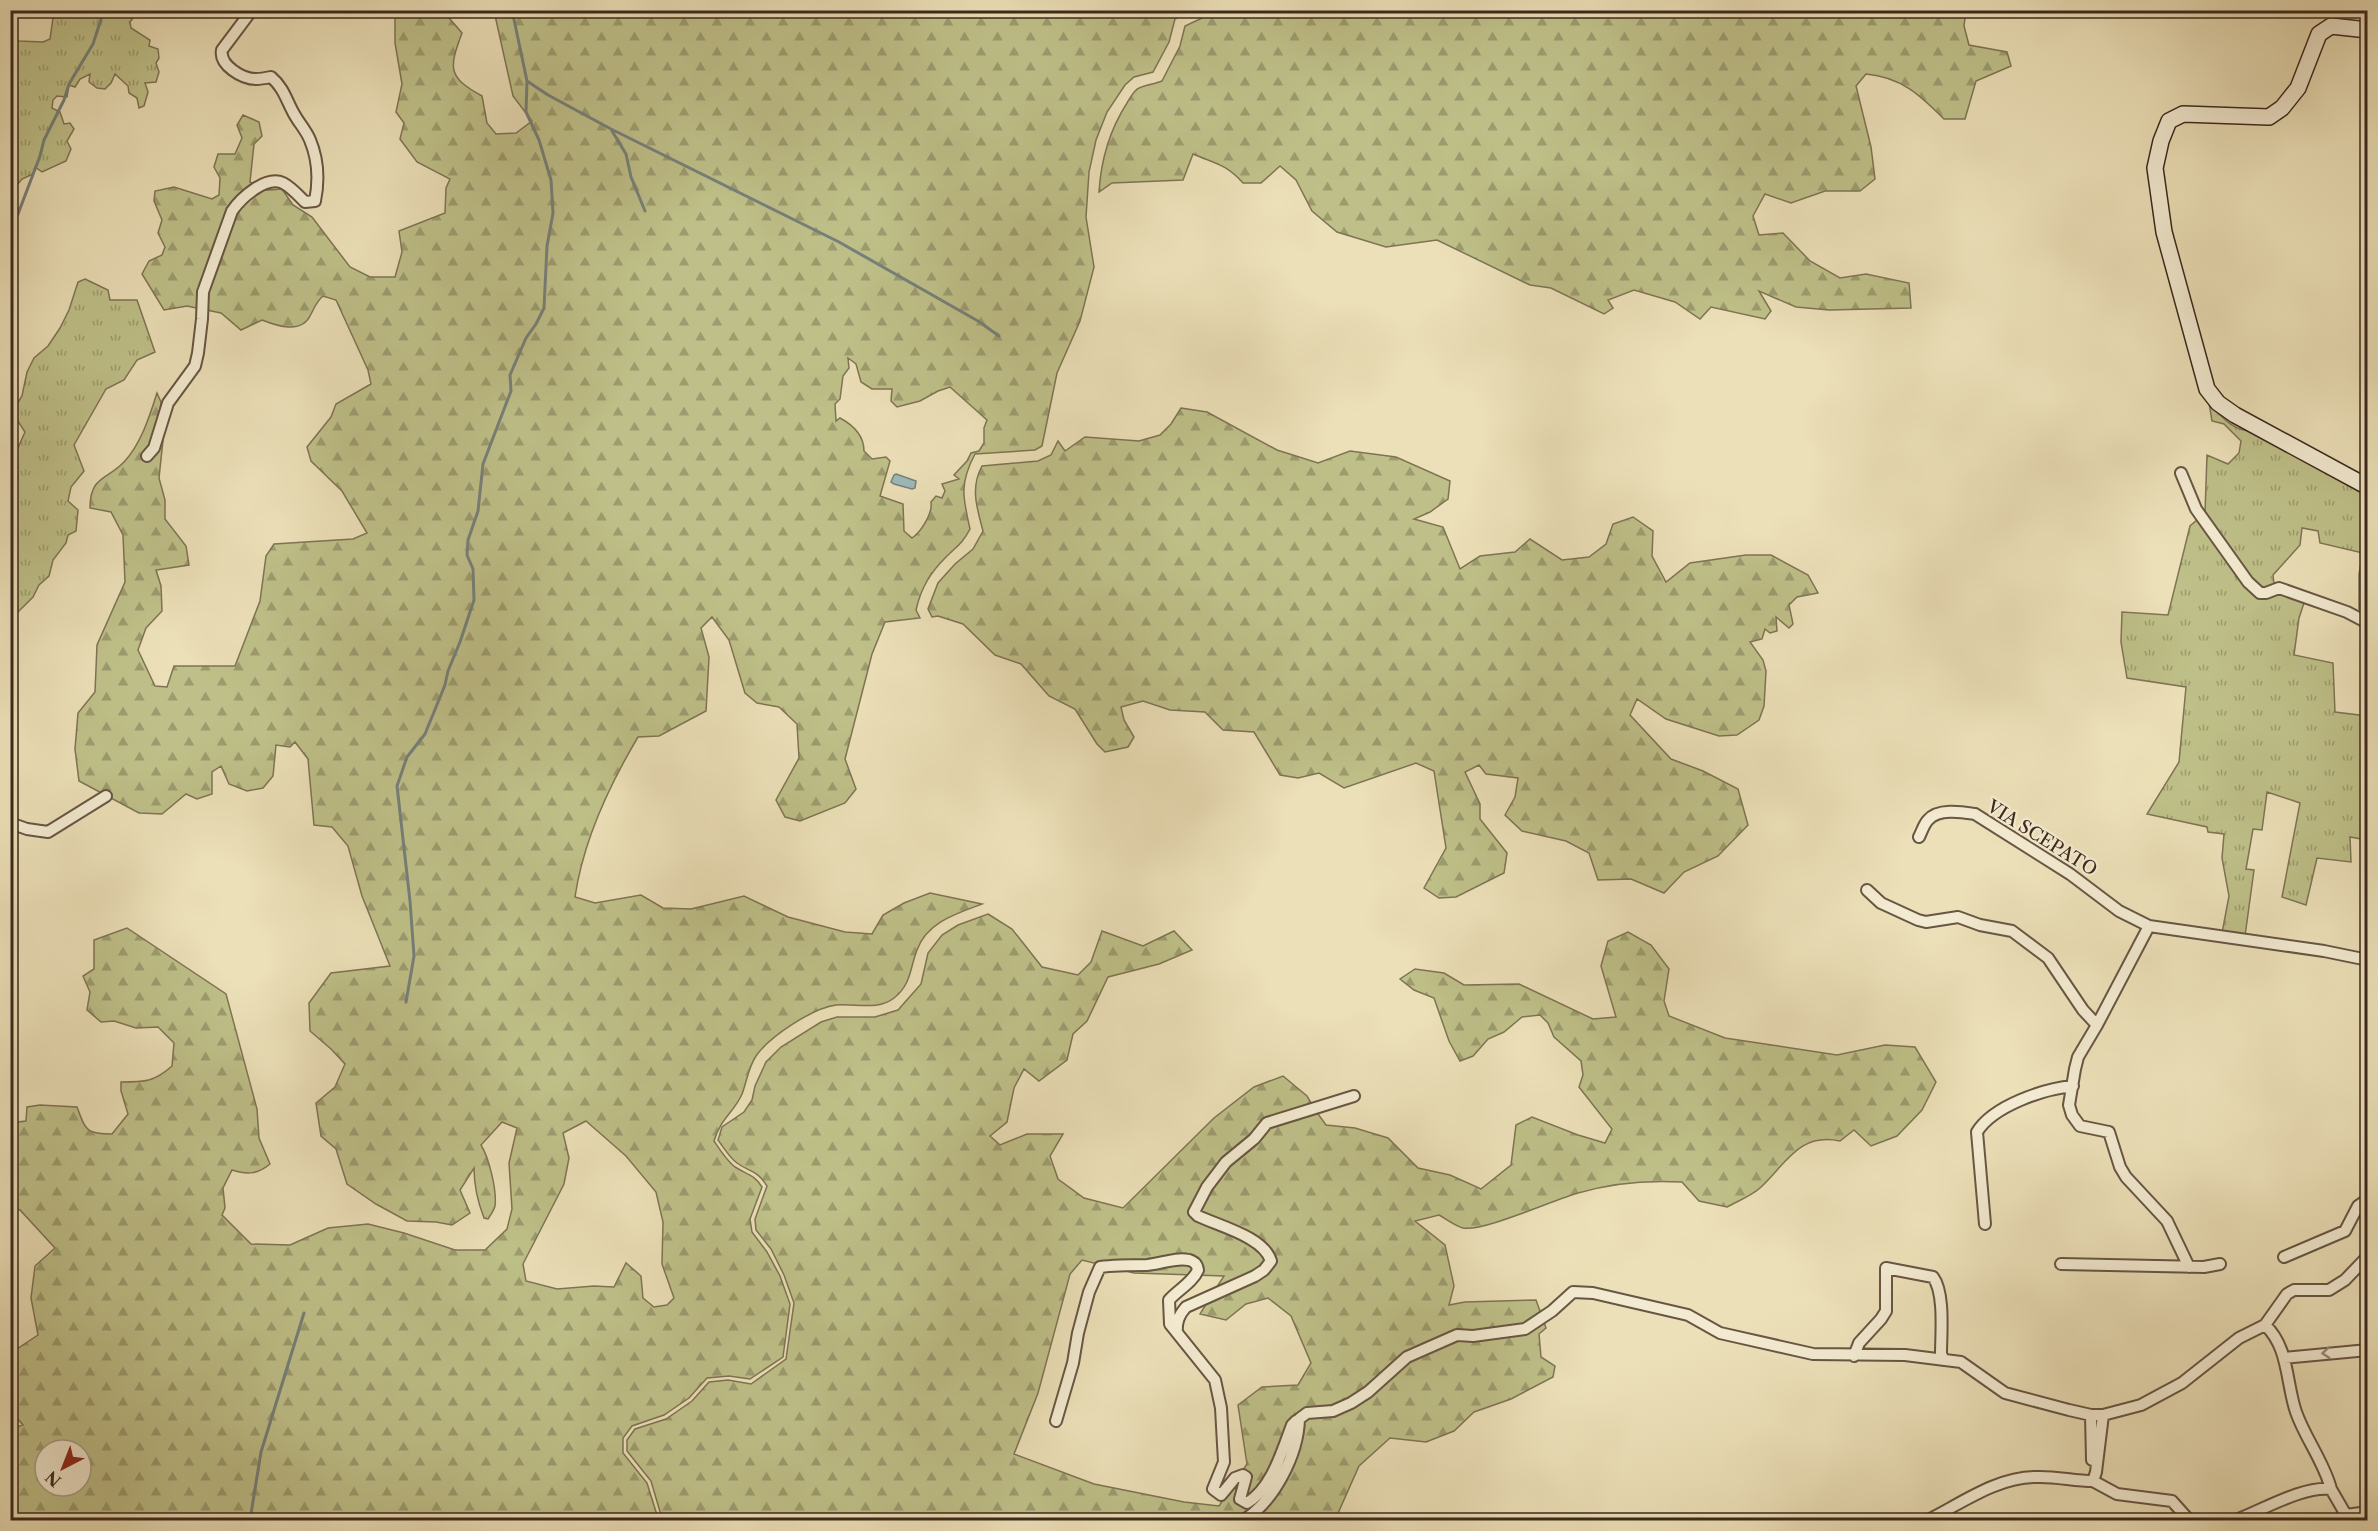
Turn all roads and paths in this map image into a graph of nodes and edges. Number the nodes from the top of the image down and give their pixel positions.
1 (252, 10) edge
2 (2367, 30) edge
3 (147, 456) dead end
4 (2181, 473) dead end
5 (2367, 487) edge
6 (2367, 623) edge
7 (106, 796) dead end
8 (10, 823) edge
9 (1919, 837) dead end
10 (1867, 890) dead end
11 (2149, 926) junction
12 (2367, 960) edge
13 (2097, 1025) junction
14 (2073, 1086) junction
15 (1354, 1096) dead end
16 (2367, 1199) edge
17 (1985, 1224) dead end
18 (2367, 1256) edge
19 (2284, 1257) dead end
20 (2061, 1264) dead end
21 (2220, 1264) dead end
22 (2189, 1267) junction
23 (2265, 1325) junction
24 (1177, 1333) junction
25 (2367, 1350) edge
26 (1854, 1356) junction
27 (2284, 1358) junction
28 (1944, 1360) junction
29 (2091, 1415) junction
30 (2103, 1415) junction
31 (1299, 1419) junction
32 (1056, 1421) dead end
33 (2093, 1481) junction
34 (2331, 1489) junction
35 (2367, 1512) edge
36 (2347, 1518) edge
37 (1244, 1521) edge
38 (1928, 1521) edge
39 (2189, 1521) edge
40 (2236, 1521) edge

1 - 3 street
2 - 5 main road
4 - 6 street
7 - 8 street
9 - 11 street, VIA SCEPATO
10 - 13 street
11 - 12 street
11 - 13 street
13 - 14 street
14 - 17 street
14 - 22 street
15 - 24 street
16 - 19 street
18 - 23 street
20 - 22 street
21 - 22 street
23 - 27 street
23 - 30 street
24 - 31 street
24 - 32 street
25 -> 27 street
26 - 28 street
26 - 28 street
26 - 31 street
27 - 34 street
28 - 29 street
29 - 30 street
29 - 33 street
30 - 33 street
31 - 37 street
33 - 38 street
33 - 39 street
34 - 36 street
34 - 40 street
35 - 36 street

